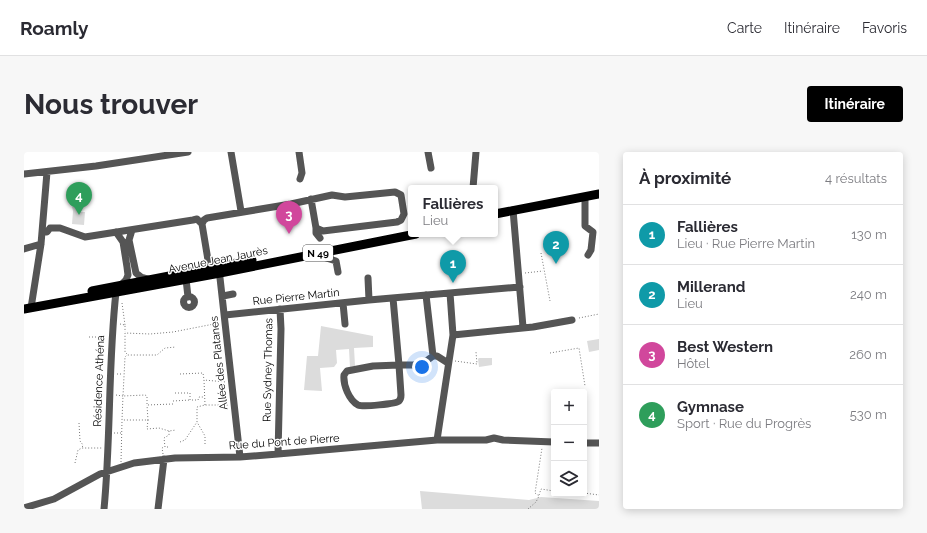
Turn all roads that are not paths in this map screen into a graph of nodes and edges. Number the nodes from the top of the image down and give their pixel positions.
1 (188, 152) edge
2 (231, 152) edge
3 (301, 152) edge
4 (428, 152) edge
5 (476, 152) edge
6 (431, 168) dead end
7 (47, 172) junction
8 (24, 174) edge
9 (300, 180) dead end
10 (473, 185) edge
11 (599, 194) edge
12 (311, 199) junction
13 (585, 200) junction
14 (599, 200) edge
15 (241, 211) junction
16 (513, 213) junction
17 (498, 214) edge
18 (498, 217) edge
19 (202, 224) junction
20 (316, 228) junction
21 (132, 230) junction
22 (408, 231) edge
23 (42, 232) junction
24 (116, 232) junction
25 (408, 236) edge
26 (320, 238) dead end
27 (41, 244) junction
28 (24, 249) edge
29 (322, 252) junction
30 (588, 255) dead end
31 (220, 269) junction
32 (209, 271) junction
33 (338, 272) dead end
34 (368, 278) dead end
35 (148, 279) junction
36 (186, 279) junction
37 (122, 284) junction
38 (520, 287) junction
39 (116, 292) junction
40 (450, 293) junction
41 (233, 294) dead end
42 (426, 295) junction
43 (223, 296) junction
44 (188, 297) dead end
45 (393, 298) junction
46 (369, 300) junction
47 (343, 303) junction
48 (28, 306) edge
49 (280, 309) junction
50 (225, 318) junction
51 (572, 320) road end
52 (345, 324) dead end
53 (522, 327) junction
54 (453, 335) junction
55 (433, 356) junction
56 (449, 362) junction
57 (399, 365) junction
58 (437, 440) junction
59 (551, 442) edge
60 (587, 443) edge
61 (599, 443) edge
62 (278, 454) junction
63 (240, 457) junction
64 (164, 459) junction
65 (107, 471) junction
66 (24, 508) edge
67 (104, 509) edge
68 (158, 509) edge

1 - 7 street
2 - 15 street
3 - 9 street
4 - 6 street
5 - 10 street
7 - 8 street
7 - 23 street
11 - 13 main road
12 - 15 street
12 - 20 street
12 - 20 street
13 - 14 main road
13 - 16 main road
13 - 30 street
15 - 19 street
16 - 17 main road
16 - 18 main road
16 - 38 street
19 - 21 street
19 - 32 street
20 - 26 street
21 - 24 street
21 - 35 street
22 - 31 main road, Avenue Jean Jaurès / N 49
23 - 24 street
23 - 27 street
24 - 37 street
25 - 29 main road, Avenue Jean Jaurès / N 49
27 - 28 street
27 - 48 street
29 - 31 main road, Avenue Jean Jaurès / N 49
29 - 33 street
31 - 32 main road, Avenue Jean Jaurès / N 49
31 - 43 street, Allée des Platanes
32 - 35 main road, Avenue Jean Jaurès / N 49
32 - 36 main road, Avenue Jean Jaurès / N 49
34 - 46 street
35 - 37 main road, Avenue Jean Jaurès / N 49
36 - 39 main road, Avenue Jean Jaurès / N 49
36 - 44 street
37 - 48 main road, Avenue Jean Jaurès / N 49
38 - 40 street, Rue Pierre Martin
38 - 53 street
39 - 48 main road, Avenue Jean Jaurès / N 49
39 - 65 street, Résidence Athéna
40 - 42 street, Rue Pierre Martin
40 - 54 street
41 - 43 street
42 - 45 street, Rue Pierre Martin
42 - 55 street
43 - 50 street, Allée des Platanes
45 - 46 street, Rue Pierre Martin
45 - 57 street
46 - 47 street, Rue Pierre Martin
47 - 49 street, Rue Pierre Martin
47 - 52 street
49 - 50 street, Rue Pierre Martin
49 - 62 street, Rue Sydney Thomas
50 - 63 street, Allée des Platanes
51 - 53 street
53 - 54 street
54 - 56 street
55 - 56 street
55 - 57 street
56 - 58 street
57 - 57 street
58 - 59 street, Rue du Pont de Pierre
58 - 62 street, Rue du Pont de Pierre
60 - 61 street
62 - 63 street, Rue du Pont de Pierre
63 - 64 street, Rue du Pont de Pierre
64 - 65 street, Rue du Pont de Pierre
64 - 68 street
65 - 66 street, Rue du Pont de Pierre
65 - 67 street, Résidence Athéna

